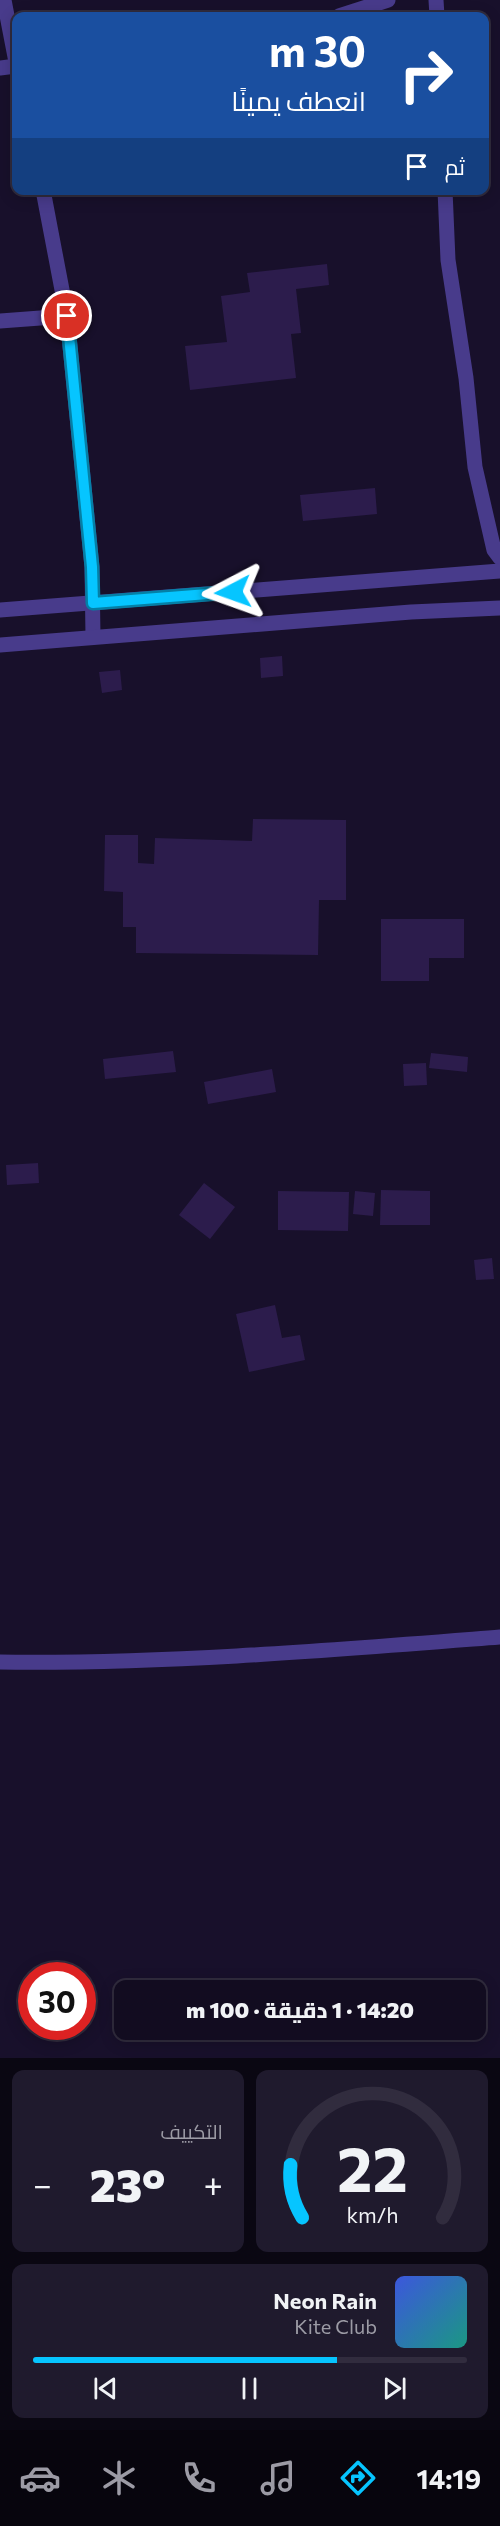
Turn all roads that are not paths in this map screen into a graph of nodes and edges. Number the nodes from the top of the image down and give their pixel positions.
1 (4, 0) edge
2 (388, 0) edge
3 (351, 12) edge
4 (12, 43) edge
5 (44, 195) edge
6 (445, 195) edge
7 (67, 316) junction
8 (0, 321) edge
9 (500, 558) edge
10 (500, 571) edge
11 (93, 603) junction
12 (500, 608) edge
13 (0, 610) edge
14 (93, 638) junction
15 (0, 645) edge
16 (500, 1637) edge
17 (0, 1662) edge

1 - 4 street
2 - 3 street
5 - 7 street
6 - 9 street
7 - 8 street
7 - 11 street
10 - 11 street
11 - 13 street
11 - 14 street
12 - 14 street
14 - 15 street
16 - 17 street

